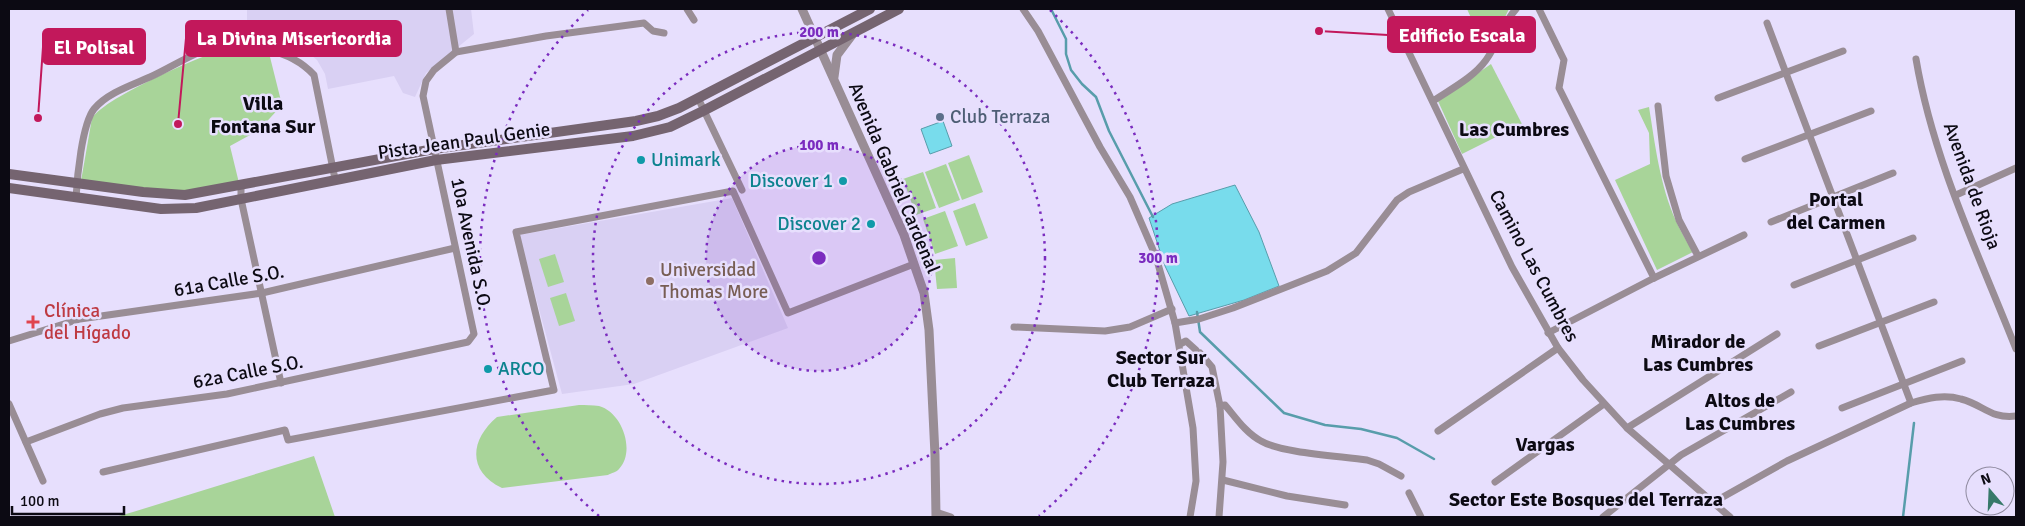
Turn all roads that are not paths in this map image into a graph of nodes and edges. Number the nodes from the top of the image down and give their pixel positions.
1 (449, 9) edge
2 (687, 9) edge
3 (802, 9) edge
4 (870, 9) edge
5 (899, 9) edge
6 (1023, 9) edge
7 (1388, 9) edge
8 (1516, 9) edge
9 (1539, 9) edge
10 (694, 20) dead end
11 (1767, 23) dead end
12 (858, 29) junction
13 (664, 33) dead end
14 (815, 36) junction
15 (820, 48) junction
16 (1843, 50) dead end
17 (456, 52) junction
18 (1916, 59) dead end
19 (1785, 71) junction
20 (834, 77) junction
21 (698, 98) junction
22 (1718, 98) dead end
23 (1433, 101) junction
24 (1658, 106) dead end
25 (1871, 111) dead end
26 (703, 112) junction
27 (1810, 133) junction
28 (434, 149) junction
29 (1745, 159) dead end
30 (436, 160) junction
31 (2016, 168) edge
32 (1463, 169) junction
33 (1892, 173) dead end
34 (9, 174) edge
35 (334, 174) junction
36 (77, 184) junction
37 (241, 186) junction
38 (9, 188) edge
39 (742, 190) dead end
40 (1956, 195) junction
41 (76, 198) junction
42 (1833, 198) junction
43 (241, 199) junction
44 (1771, 222) dead end
45 (1744, 235) dead end
46 (1913, 238) dead end
47 (455, 248) junction
48 (1698, 256) junction
49 (1855, 259) junction
50 (914, 264) junction
51 (1654, 278) junction
52 (1794, 285) dead end
53 (262, 293) junction
54 (1934, 302) dead end
55 (1172, 309) junction
56 (1175, 323) junction
57 (1880, 323) junction
58 (1014, 327) dead end
59 (474, 334) joint
60 (1548, 334) junction
61 (1777, 334) dead end
62 (9, 341) edge
63 (1180, 344) junction
64 (1819, 346) dead end
65 (1558, 348) junction
66 (2016, 349) edge
67 (1962, 361) dead end
68 (281, 383) junction
69 (1904, 384) junction
70 (1791, 392) dead end
71 (1911, 403) junction
72 (9, 404) edge
73 (1604, 404) junction
74 (1220, 406) junction
75 (1842, 408) dead end
76 (2016, 416) edge
77 (1627, 428) junction
78 (1438, 431) dead end
79 (26, 442) junction
80 (1669, 463) junction
81 (103, 472) dead end
82 (1401, 476) dead end
83 (1223, 480) junction
84 (43, 481) dead end
85 (1495, 482) dead end
86 (1409, 494) dead end
87 (1714, 502) junction
88 (1345, 505) dead end
89 (936, 515) edge
90 (951, 517) edge
91 (1190, 517) edge
92 (1219, 517) edge
93 (1421, 517) edge
94 (1603, 517) edge
95 (1728, 517) edge

1 - 17 street
2 - 10 street
3 - 14 street, Avenida Gabriel Cardenal
4 - 14 main road, Pista Jean Paul Genie
5 - 12 main road, Pista Jean Paul Genie
6 - 55 street
7 - 23 street, Camino Las Cumbres
8 - 23 street
9 - 51 street
11 - 19 street
12 - 15 main road, Pista Jean Paul Genie
12 - 20 street
13 - 17 street
14 - 15 street, Avenida Gabriel Cardenal
14 - 21 main road, Pista Jean Paul Genie
15 - 20 street, Avenida Gabriel Cardenal
15 - 26 main road, Pista Jean Paul Genie
16 - 19 street
17 - 28 street, 10a Avenida S.O.
18 - 40 street, Avenida de Rioja
19 - 22 street
19 - 27 street
20 - 50 street, Avenida Gabriel Cardenal
21 - 26 street
21 - 28 main road, Pista Jean Paul Genie
23 - 32 street, Camino Las Cumbres
24 - 48 street
25 - 27 street
26 - 30 main road, Pista Jean Paul Genie
26 - 39 street
27 - 29 street
27 - 42 street
28 - 30 street, 10a Avenida S.O.
28 - 35 main road, Pista Jean Paul Genie
30 - 35 main road, Pista Jean Paul Genie
30 - 47 street, 10a Avenida S.O.
31 - 40 street
32 - 56 street
32 - 60 street, Camino Las Cumbres
33 - 42 street
34 - 36 main road, Pista Jean Paul Genie
35 - 36 street
35 - 37 main road, Pista Jean Paul Genie
35 - 43 main road, Pista Jean Paul Genie
36 - 37 main road, Pista Jean Paul Genie
36 - 41 street
37 - 43 street
38 - 41 main road, Pista Jean Paul Genie
40 - 66 street, Avenida de Rioja
41 - 43 main road, Pista Jean Paul Genie
42 - 44 street
42 - 49 street
43 - 53 street
45 - 48 street
46 - 49 street
47 - 53 street, 61a Calle S.O.
47 - 59 street, 10a Avenida S.O.
48 - 51 street
49 - 52 street
49 - 57 street
50 - 81 street
50 - 89 street, Avenida Gabriel Cardenal
51 - 60 street
53 - 62 street, 61a Calle S.O.
53 - 68 street
54 - 57 street
55 - 56 street
55 - 58 street
56 - 63 street
57 - 64 street
57 - 69 street
59 - 68 street, 62a Calle S.O.
60 - 65 street, Camino Las Cumbres
61 - 77 street
63 - 74 street
63 - 91 street
65 - 73 street, Camino Las Cumbres
65 - 78 street
67 - 69 street
68 - 79 street, 62a Calle S.O.
69 - 71 street
69 - 75 street
70 - 80 street
71 - 76 street
71 - 87 street
72 - 79 street
73 - 77 street, Camino Las Cumbres
73 - 85 street
74 - 82 street
74 - 83 street
77 - 80 street, Camino Las Cumbres
79 - 84 street
80 - 87 street, Camino Las Cumbres
80 - 94 street
83 - 88 street
83 - 92 street
86 - 93 street
87 - 95 street, Camino Las Cumbres
89 - 90 street

